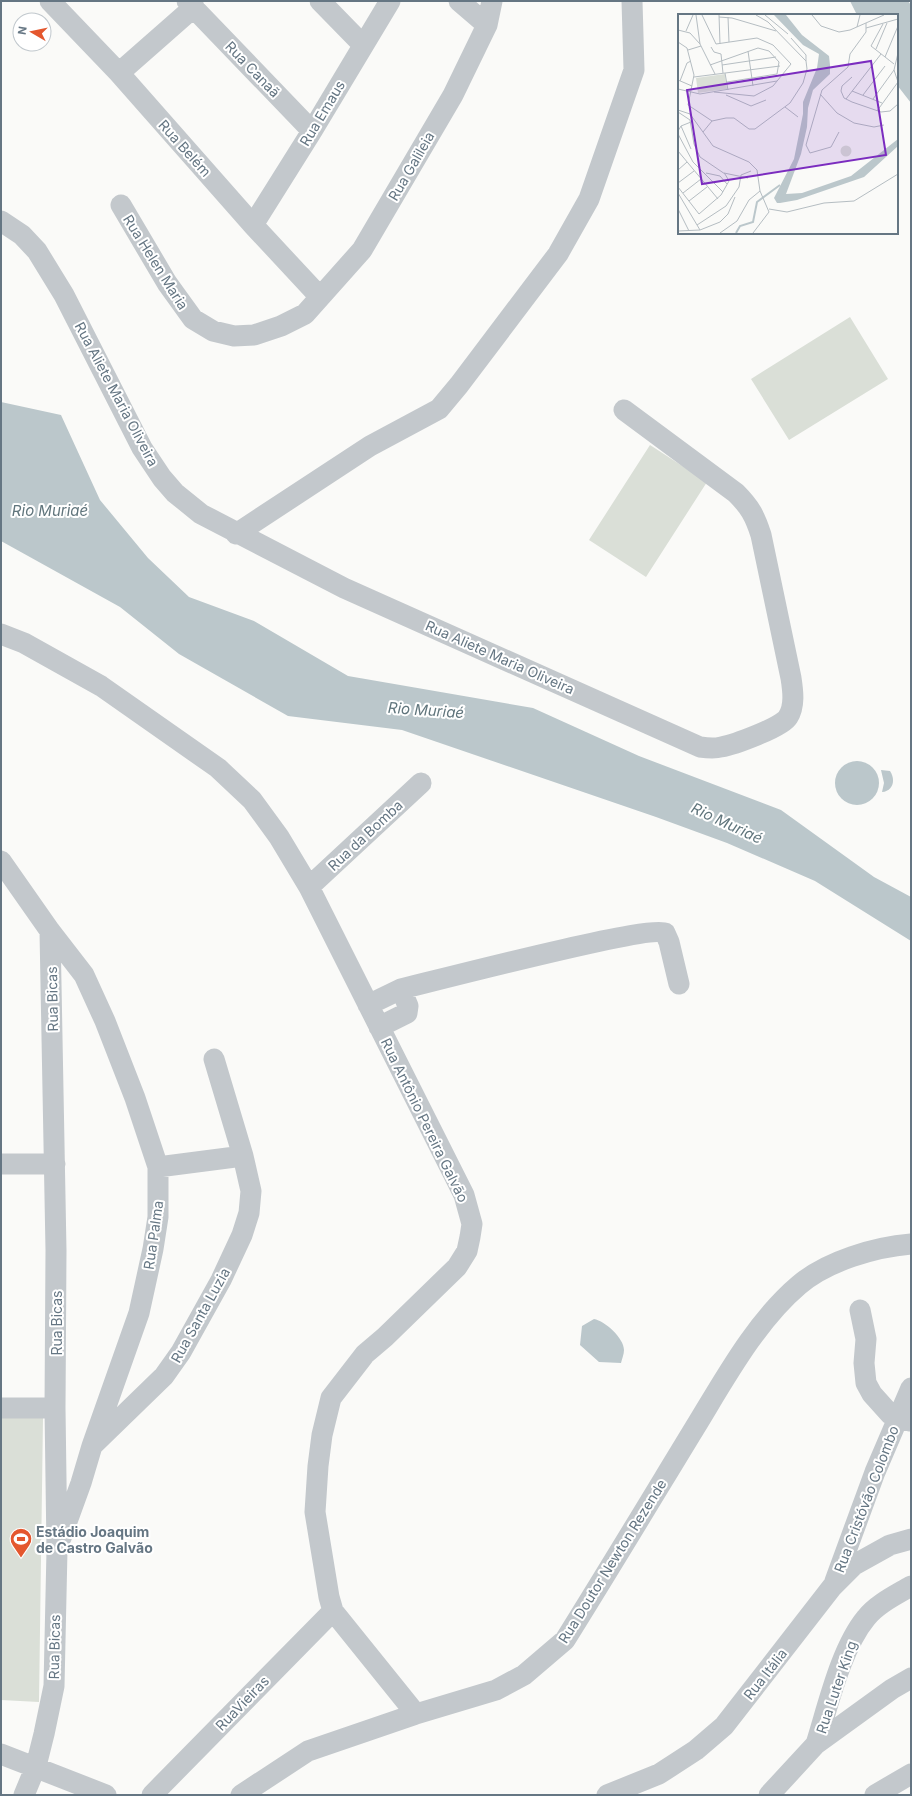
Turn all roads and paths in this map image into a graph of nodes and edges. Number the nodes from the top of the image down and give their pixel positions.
1 (50, 1) edge
2 (320, 1) edge
3 (390, 1) edge
4 (459, 1) edge
5 (492, 1) edge
6 (632, 1) edge
7 (190, 4) edge
8 (487, 25) junction
9 (362, 45) junction
10 (119, 73) junction
11 (312, 131) junction
12 (121, 205) dead end
13 (1, 221) edge
14 (253, 225) junction
15 (320, 296) junction
16 (624, 410) dead end
17 (236, 534) junction
18 (1, 634) edge
19 (421, 782) dead end
20 (1, 861) edge
21 (309, 887) junction
22 (50, 932) junction
23 (679, 984) dead end
24 (401, 989) junction
25 (368, 1005) junction
26 (379, 1027) junction
27 (214, 1059) dead end
28 (243, 1156) junction
29 (1, 1164) edge
30 (55, 1164) junction
31 (158, 1167) junction
32 (911, 1244) edge
33 (860, 1310) dead end
34 (911, 1388) edge
35 (1, 1408) edge
36 (55, 1408) junction
37 (904, 1420) edge
38 (92, 1446) junction
39 (911, 1539) edge
40 (57, 1550) junction
41 (911, 1586) edge
42 (832, 1588) junction
43 (333, 1611) junction
44 (911, 1678) edge
45 (416, 1714) junction
46 (816, 1744) junction
47 (1, 1754) edge
48 (36, 1766) junction
49 (911, 1774) edge
50 (24, 1795) edge
51 (106, 1795) edge
52 (152, 1795) edge
53 (241, 1795) edge
54 (607, 1795) edge
55 (769, 1795) edge
56 (875, 1795) edge

1 - 10 street, Rua Belém
2 - 9 street
3 - 9 street, Rua Emaus
4 - 8 street
5 - 8 street, Rua Galileia
6 - 17 street
7 - 10 street
7 - 11 street, Rua Canaã
8 - 15 street, Rua Galileia
9 - 11 street, Rua Emaus
10 - 14 street, Rua Belém
11 - 14 street, Rua Emaus
12 - 15 street, Rua Helen Maria
13 - 17 street, Rua Aliete Maria Oliveira
14 - 15 street, Rua Belém
16 - 17 street, Rua Aliete Maria Oliveira
18 - 21 street, Rua Antônio Pereira Galvão
19 - 21 street, Rua da Bomba
20 - 22 street
21 - 25 street, Rua Antônio Pereira Galvão
22 - 30 street, Rua Bicas
22 - 31 street, Rua Palma
23 - 24 street
24 - 25 street
24 - 26 street
25 - 26 street, Rua Antônio Pereira Galvão
26 - 43 street, Rua Antônio Pereira Galvão
27 - 28 street, Rua Santa Luzia
28 - 31 street
28 - 38 street, Rua Santa Luzia
29 - 30 street
30 - 36 street, Rua Bicas
31 - 38 street, Rua Palma
32 - 45 street, Rua Doutor Newton Rezende
33 - 37 street
34 - 37 street, Rua Cristóvão Colombo
35 - 36 street
36 - 40 street, Rua Bicas
37 - 42 street, Rua Cristóvão Colombo
38 - 40 street, Rua Palma
39 - 42 street, Rua Itália
40 - 48 street, Rua Bicas
41 - 46 street, Rua Luter King
42 - 54 street, Rua Itália
43 - 45 street, Rua Antônio Pereira Galvão
43 - 52 street, RuaVieiras
44 - 46 street, Rua Luter King
45 - 53 street, Rua Doutor Newton Rezende
46 - 55 street, Rua Luter King
47 - 48 street
48 - 50 street, Rua Bicas
48 - 51 street
49 - 56 street

